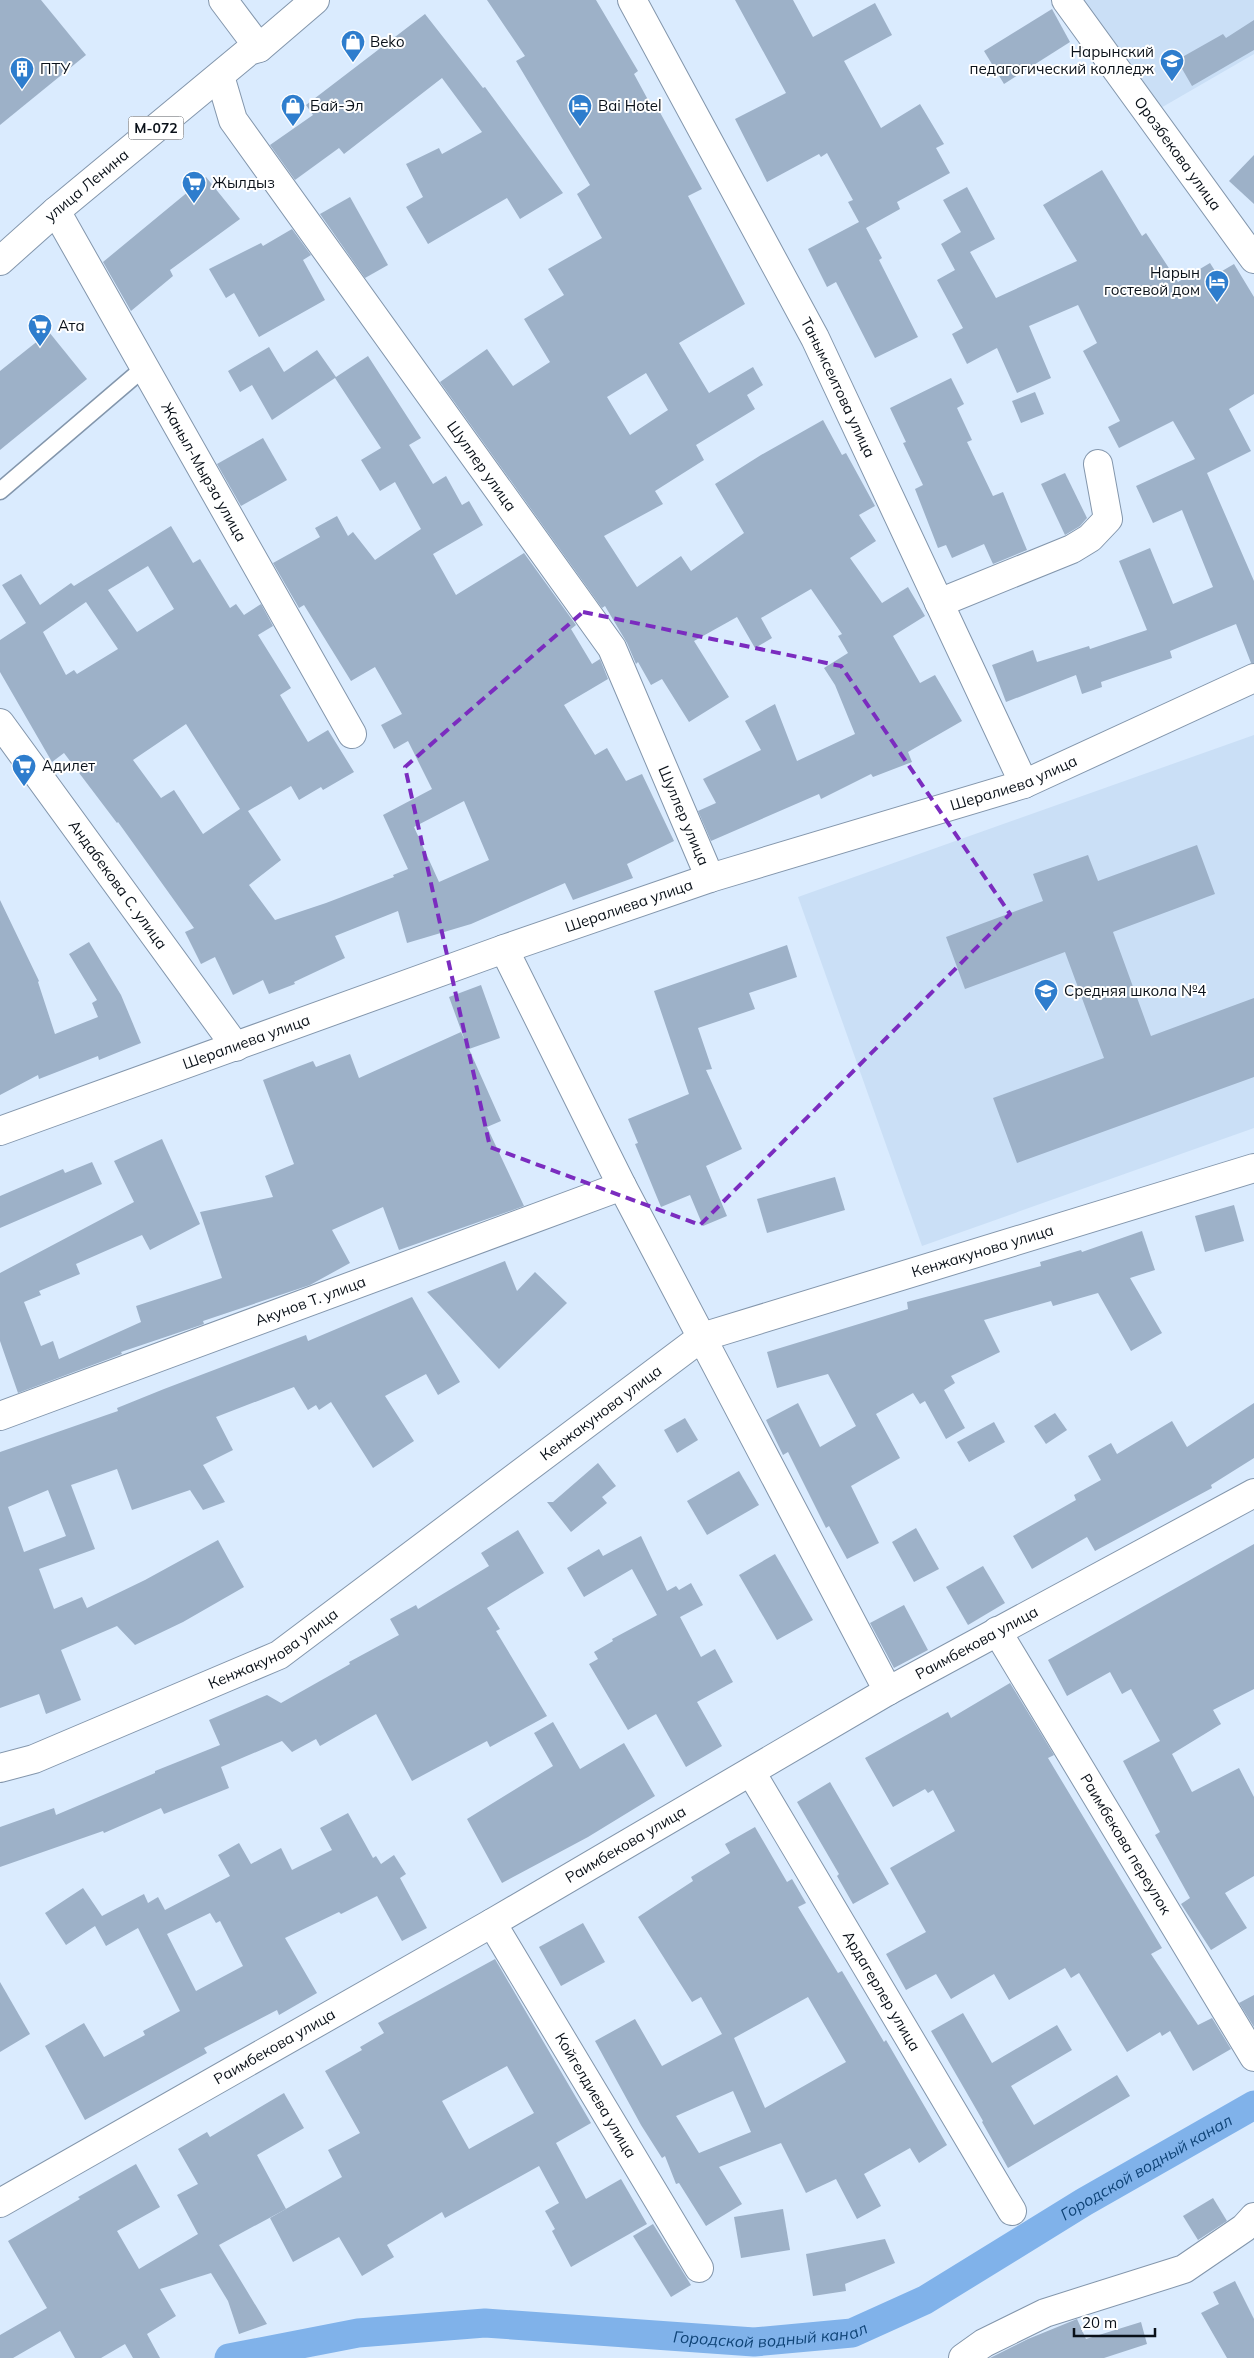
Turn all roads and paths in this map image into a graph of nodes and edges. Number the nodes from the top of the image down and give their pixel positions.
1 (223, 0) edge
2 (315, 0) edge
3 (632, 0) edge
4 (1066, 0) edge
5 (259, 48) junction
6 (220, 76) junction
7 (56, 211) junction
8 (1254, 259) edge
9 (0, 261) edge
10 (145, 367) junction
11 (1098, 464) dead end
12 (0, 491) edge
13 (939, 603) junction
14 (1254, 678) edge
15 (0, 723) edge
16 (352, 734) dead end
17 (1024, 784) junction
18 (710, 878) junction
19 (504, 949) junction
20 (236, 1048) junction
21 (0, 1131) edge
22 (1254, 1168) edge
23 (622, 1186) junction
24 (702, 1337) junction
25 (0, 1416) edge
26 (1254, 1492) edge
27 (997, 1631) junction
28 (888, 1691) junction
29 (0, 1768) edge
30 (751, 1772) junction
31 (492, 1923) junction
32 (1254, 2057) edge
33 (0, 2203) edge
34 (1012, 2211) dead end
35 (1254, 2217) edge
36 (699, 2268) dead end
37 (963, 2358) edge

1 - 5 street
2 - 5 street, улица Ленина / М-072
3 - 13 street, Танымсеитова улица
4 - 8 street, Орозбекова улица
5 - 6 street, улица Ленина / М-072
6 - 7 street, улица Ленина / М-072
6 - 18 street, Шуллер улица
7 - 9 street, улица Ленина / М-072
7 - 10 street, Жаныл-Мырза улица
10 - 12 lane
10 - 16 street, Жаныл-Мырза улица
11 - 13 street
13 - 17 street, Танымсеитова улица
14 - 17 street, Шералиева улица
15 - 20 street, Андабекова С. улица
17 - 18 street, Шералиева улица
18 - 19 street, Шералиева улица
19 - 20 street, Шералиева улица
19 - 23 street
20 - 21 street, Шералиева улица
22 - 24 street, Кенжакунова улица
23 - 24 street
23 - 25 street, Акунов Т. улица
24 - 28 street
24 - 29 street, Кенжакунова улица
26 - 27 street, Раимбекова улица
27 - 28 street, Раимбекова улица
27 - 32 street, Раимбекова переулок
28 - 30 street, Раимбекова улица
30 - 31 street, Раимбекова улица
30 - 34 street, Ардагерлер улица
31 - 33 street, Раимбекова улица
31 - 36 street, Койгелдиева улица
35 - 37 street

